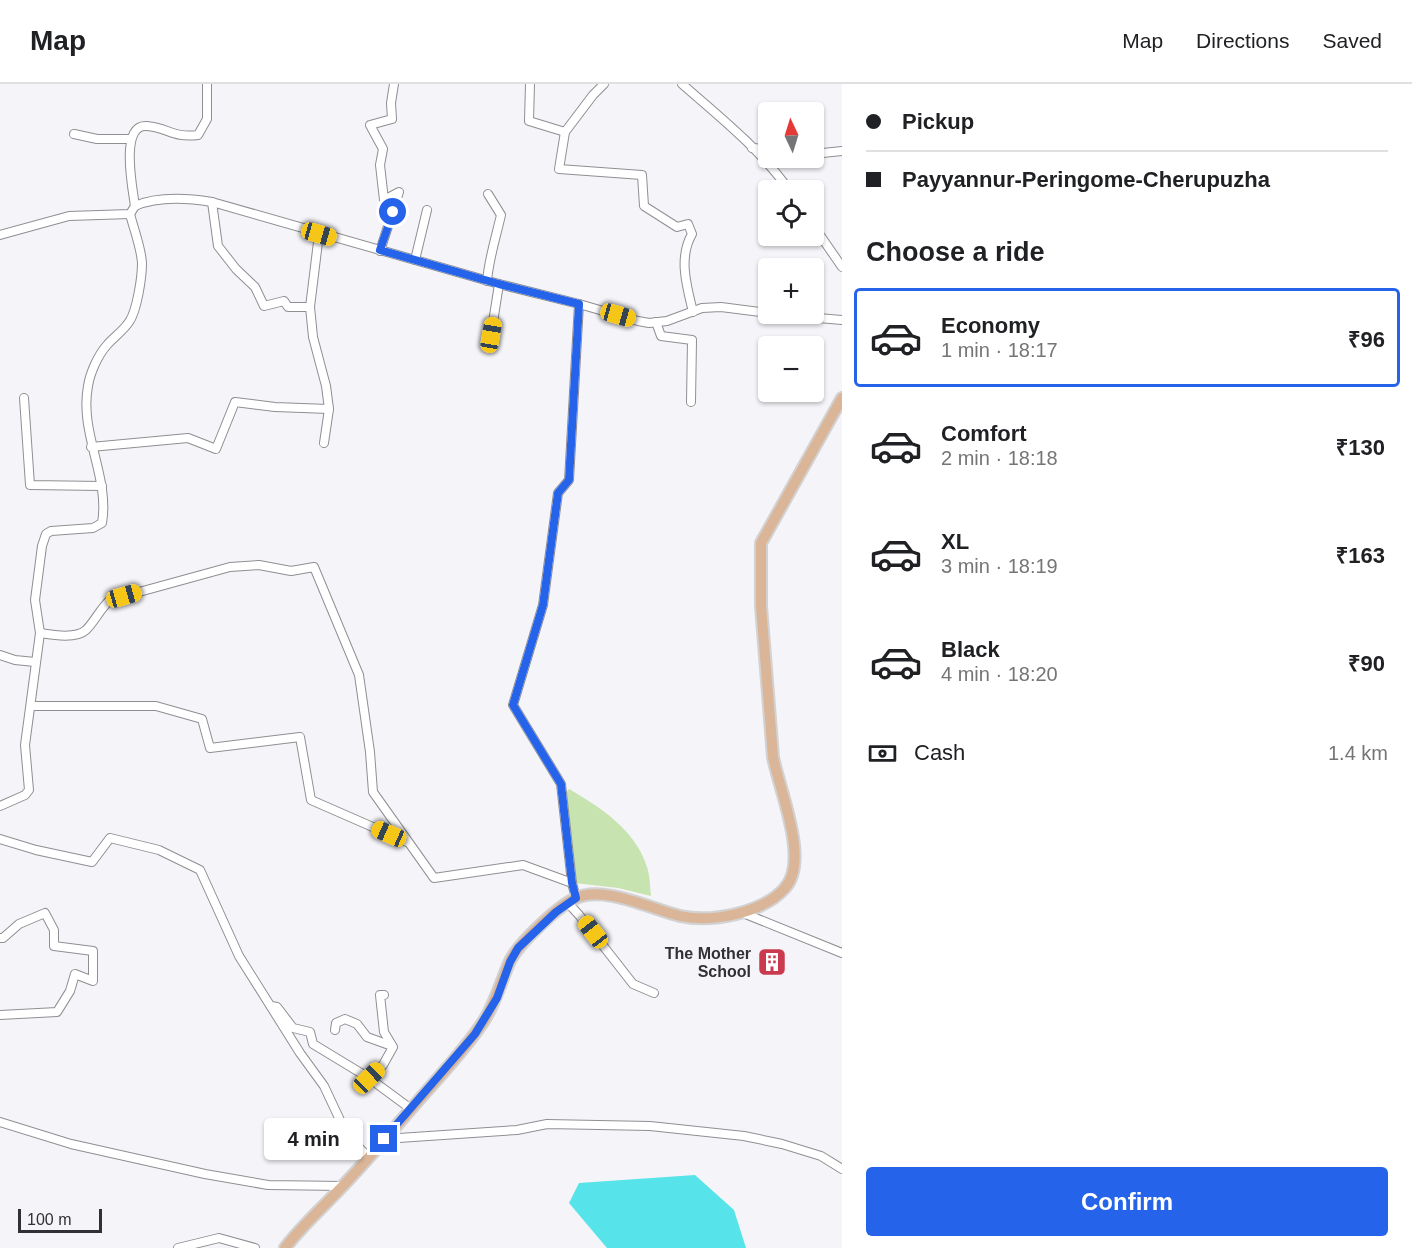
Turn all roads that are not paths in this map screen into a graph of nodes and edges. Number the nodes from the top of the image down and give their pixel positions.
1 (207, 84) edge
2 (394, 84) edge
3 (530, 84) edge
4 (604, 84) edge
5 (682, 84) edge
6 (565, 132) junction
7 (75, 134) dead end
8 (131, 139) junction
9 (752, 148) junction
10 (758, 148) edge
11 (842, 151) edge
12 (824, 153) edge
13 (782, 180) edge
14 (488, 194) dead end
15 (212, 202) junction
16 (133, 210) junction
17 (427, 210) dead end
18 (319, 234) junction
19 (0, 235) edge
20 (824, 241) edge
21 (380, 250) junction
22 (415, 260) junction
23 (842, 267) edge
24 (488, 280) junction
25 (499, 284) junction
26 (579, 304) junction
27 (310, 307) junction
28 (693, 312) junction
29 (758, 312) edge
30 (824, 318) edge
31 (842, 320) edge
32 (656, 322) junction
33 (491, 335) dead end
34 (24, 398) dead end
35 (842, 398) edge
36 (691, 402) dead end
37 (329, 409) junction
38 (324, 442) dead end
39 (91, 447) junction
40 (102, 486) junction
41 (40, 633) junction
42 (0, 655) edge
43 (35, 662) junction
44 (31, 706) junction
45 (0, 806) edge
46 (0, 839) edge
47 (409, 843) junction
48 (572, 883) junction
49 (572, 900) junction
50 (743, 913) junction
51 (0, 938) edge
52 (842, 953) edge
53 (654, 993) dead end
54 (384, 995) dead end
55 (270, 1006) junction
56 (0, 1015) edge
57 (335, 1030) dead end
58 (393, 1047) junction
59 (369, 1078) junction
60 (411, 1108) junction
61 (0, 1122) edge
62 (384, 1139) junction
63 (369, 1158) junction
64 (842, 1169) edge
65 (343, 1186) junction
66 (178, 1248) edge
67 (255, 1248) edge
68 (285, 1248) edge

1 - 8 street
2 - 21 street
3 - 6 street
4 - 6 street
5 - 9 street
6 - 28 street
7 - 8 street
8 - 16 street
9 - 10 street
9 - 13 street
11 - 12 street
14 - 24 street
15 - 16 street
15 - 18 street
15 - 27 street
16 - 19 street
16 - 39 street
17 - 22 street
18 - 21 street
18 - 27 street
20 - 23 street
21 - 22 street
22 - 24 street
24 - 25 street
25 - 26 street
25 - 33 street
26 - 32 street
26 - 48 street
27 - 37 street
28 - 29 street
28 - 32 street
30 - 31 street
32 - 36 street
34 - 40 street
35 - 50 main road
37 - 38 street
37 - 39 street
39 - 40 street
40 - 41 street
41 - 43 street
41 - 47 street
42 - 43 street
43 - 44 street
44 - 45 street
44 - 47 street
46 - 55 street
47 - 48 street
48 - 49 street
49 - 50 main road
49 - 53 street
49 - 60 main road
50 - 52 street
51 - 56 street
54 - 58 street
55 - 59 street
55 - 63 street
57 - 58 street
58 - 59 street
59 - 60 street
60 - 62 main road
61 - 65 street
62 - 63 main road
62 - 64 street
63 - 65 main road
65 - 68 main road
66 - 67 street

